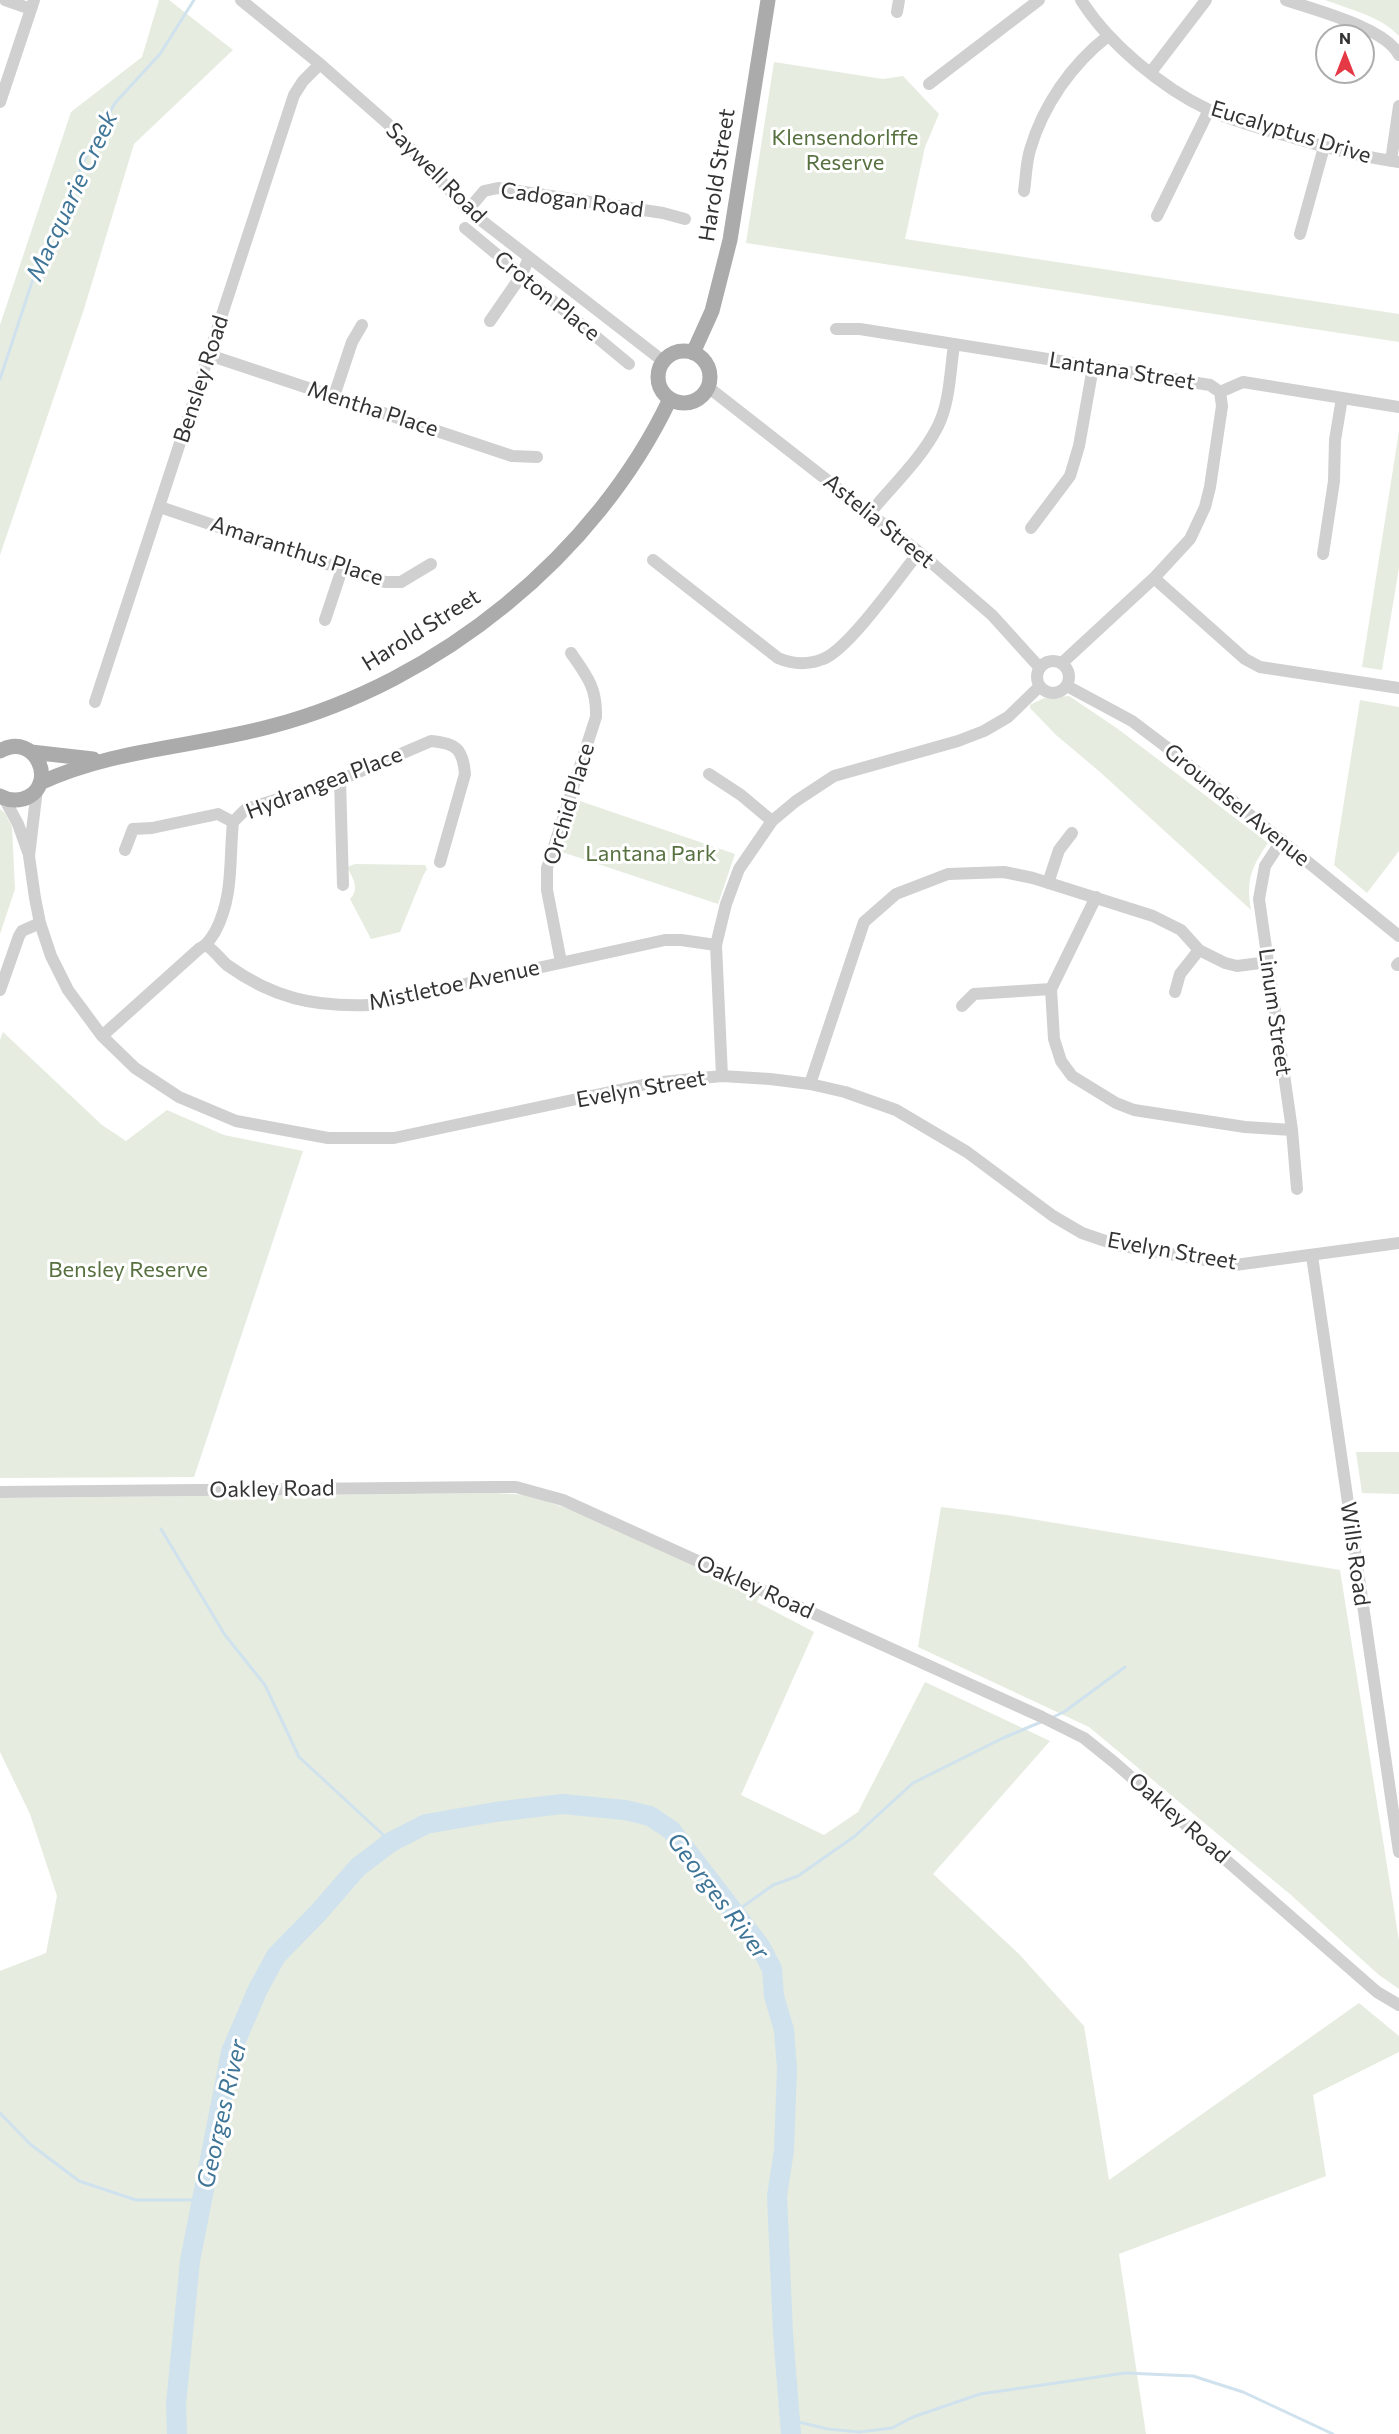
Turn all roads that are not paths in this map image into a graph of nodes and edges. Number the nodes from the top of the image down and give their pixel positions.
1 (5, 0) edge
2 (241, 0) edge
3 (768, 0) edge
4 (1039, 0) edge
5 (1081, 0) edge
6 (1206, 0) edge
7 (1286, 0) edge
8 (32, 5) edge
9 (1108, 36) junction
10 (1399, 55) edge
11 (320, 64) junction
12 (1151, 72) junction
13 (929, 84) dead end
14 (0, 102) edge
15 (1399, 106) edge
16 (1209, 110) junction
17 (1324, 147) junction
18 (1395, 162) edge
19 (1024, 191) dead end
20 (468, 210) junction
21 (1157, 216) dead end
22 (685, 219) dead end
23 (465, 228) dead end
24 (1300, 234) dead end
25 (529, 258) junction
26 (521, 276) junction
27 (490, 321) dead end
28 (362, 325) dead end
29 (836, 329) dead end
30 (954, 345) junction
31 (693, 352) junction
32 (209, 355) junction
33 (663, 362) junction
34 (629, 364) dead end
35 (1093, 367) junction
36 (708, 387) junction
37 (1220, 392) junction
38 (334, 396) junction
39 (1342, 398) junction
40 (670, 399) junction
41 (1399, 407) edge
42 (537, 458) dead end
43 (160, 507) junction
44 (870, 513) junction
45 (1031, 528) dead end
46 (919, 552) junction
47 (1323, 554) dead end
48 (653, 560) dead end
49 (431, 564) dead end
50 (342, 570) junction
51 (1154, 578) junction
52 (325, 620) dead end
53 (571, 653) dead end
54 (1062, 663) junction
55 (1040, 668) junction
56 (1040, 686) junction
57 (1067, 686) junction
58 (1399, 688) edge
59 (95, 702) dead end
60 (0, 751) edge
61 (31, 752) junction
62 (104, 760) junction
63 (709, 774) dead end
64 (340, 780) junction
65 (38, 786) junction
66 (2, 797) edge
67 (772, 821) junction
68 (233, 822) junction
69 (1072, 833) dead end
70 (1282, 840) junction
71 (125, 850) dead end
72 (29, 856) junction
73 (440, 862) dead end
74 (1048, 883) junction
75 (343, 885) dead end
76 (1096, 897) junction
77 (40, 923) junction
78 (1399, 936) edge
79 (716, 945) junction
80 (207, 946) junction
81 (1199, 950) junction
82 (561, 962) junction
83 (1268, 962) junction
84 (1052, 989) junction
85 (0, 990) edge
86 (1175, 992) dead end
87 (962, 1006) dead end
88 (102, 1036) junction
89 (722, 1076) junction
90 (810, 1084) junction
91 (1292, 1130) junction
92 (1297, 1189) dead end
93 (1399, 1243) edge
94 (1312, 1256) junction
95 (0, 1492) edge
96 (1399, 1852) edge
97 (1399, 2005) edge

1 - 8 street
2 - 11 street, Saywell Road
3 - 31 main road, Harold Street
4 - 13 street
5 - 9 street, Eucalyptus Drive
6 - 12 street
7 - 10 street
8 - 14 street
9 - 12 street, Eucalyptus Drive
9 - 19 street
11 - 20 street, Saywell Road
11 - 32 street, Bensley Road
12 - 16 street, Eucalyptus Drive
15 - 18 street
16 - 17 street, Eucalyptus Drive
16 - 21 street
17 - 18 street, Eucalyptus Drive
17 - 24 street
20 - 22 street, Cadogan Road
20 - 25 street, Saywell Road
23 - 26 street, Croton Place
25 - 26 street
25 - 33 street, Saywell Road
26 - 27 street
26 - 34 street, Croton Place
28 - 38 street
29 - 30 street, Lantana Street
30 - 35 street, Lantana Street
30 - 44 street
31 - 33 main road
31 - 36 main road
32 - 38 street, Mentha Place
32 - 43 street, Bensley Road
33 - 40 main road
35 - 37 street, Lantana Street
35 - 45 street
36 - 40 main road
36 - 44 street, Astelia Street
37 - 39 street
37 - 51 street, Lantana Street
38 - 42 street, Mentha Place
39 - 41 street
39 - 47 street
40 - 62 main road, Harold Street
43 - 50 street, Amaranthus Place
43 - 59 street, Bensley Road
44 - 46 street, Astelia Street
46 - 48 street
46 - 55 street, Astelia Street
49 - 50 street, Amaranthus Place
50 - 52 street
51 - 54 street, Lantana Street
51 - 58 street
53 - 82 street, Orchid Place
54 - 55 street
54 - 57 street
55 - 56 street
56 - 57 street
56 - 67 street
57 - 70 street, Groundsel Avenue
60 - 61 main road, Harold Street
61 - 62 main road, Harold Street
61 - 65 main road
62 - 65 main road, Harold Street
63 - 67 street
64 - 68 street, Hydrangea Place
64 - 73 street, Hydrangea Place
64 - 75 street
65 - 66 main road, Harold Street
65 - 72 street, Evelyn Street
66 - 72 street, Evelyn Street
67 - 79 street
68 - 71 street, Hydrangea Place
68 - 80 street
69 - 74 street
70 - 78 street, Groundsel Avenue
70 - 83 street, Linum Street
72 - 77 street, Evelyn Street
74 - 76 street
74 - 90 street
76 - 81 street
76 - 84 street
77 - 85 street
77 - 88 street, Evelyn Street
79 - 82 street, Mistletoe Avenue
79 - 89 street
80 - 82 street, Mistletoe Avenue
80 - 88 street
81 - 83 street
81 - 86 street
83 - 91 street, Linum Street
84 - 87 street
84 - 91 street
88 - 89 street, Evelyn Street
89 - 90 street, Evelyn Street
90 - 94 street, Evelyn Street
91 - 92 street, Linum Street
93 - 94 street, Evelyn Street
94 - 96 street, Wills Road
95 - 97 street, Oakley Road

